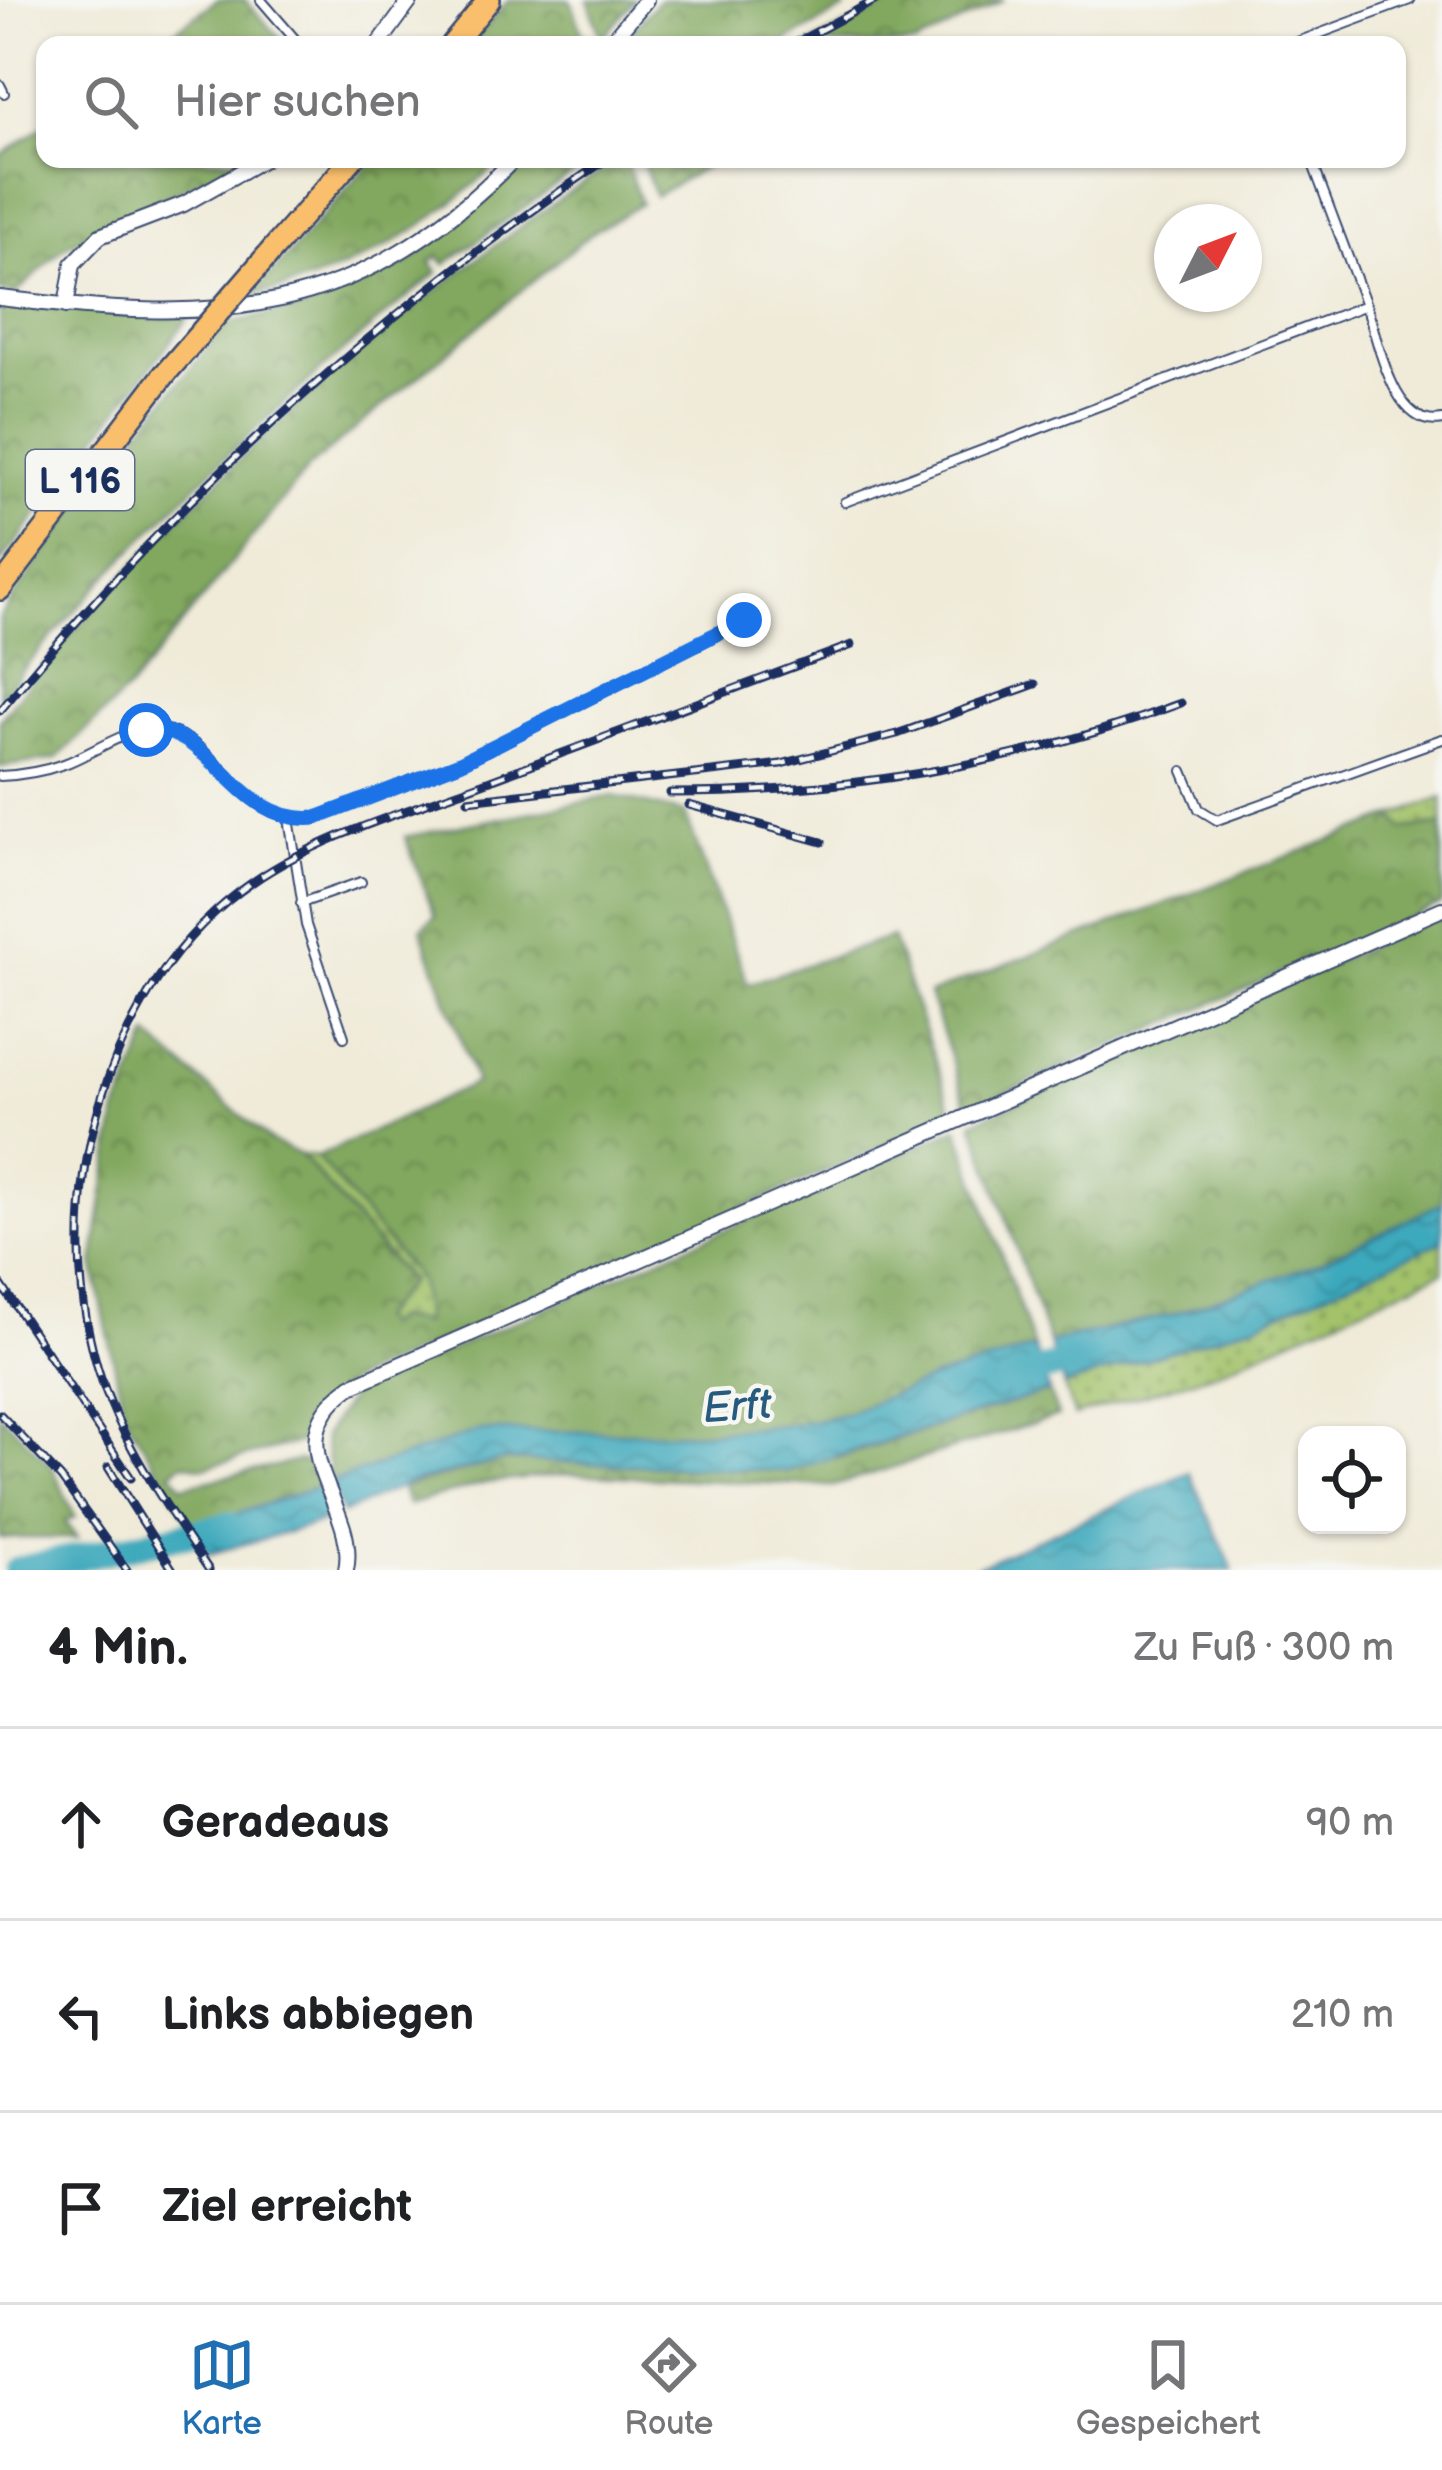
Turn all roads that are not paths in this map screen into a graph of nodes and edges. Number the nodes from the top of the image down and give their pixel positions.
1 (261, 0) edge
2 (411, 0) edge
3 (489, 0) edge
4 (646, 0) edge
5 (1410, 0) edge
6 (292, 36) edge
7 (385, 36) edge
8 (459, 36) edge
9 (616, 36) edge
10 (1313, 36) edge
11 (249, 168) edge
12 (344, 168) edge
13 (504, 168) edge
14 (1314, 168) edge
15 (0, 298) edge
16 (1366, 305) junction
17 (66, 306) junction
18 (1442, 420) edge
19 (845, 502) dead end
20 (0, 589) edge
21 (744, 620) dead end
22 (1442, 739) edge
23 (1183, 771) dead end
24 (0, 776) edge
25 (289, 818) junction
26 (362, 882) dead end
27 (301, 903) junction
28 (1442, 909) edge
29 (344, 1037) dead end
30 (346, 1570) edge

1 - 6 lane
2 - 7 street
3 - 8 main road
4 - 9 street
5 - 10 lane
11 - 17 street
12 - 20 main road, L 116, bridge
13 - 17 street
14 - 16 lane
15 - 17 street
16 - 18 lane
16 - 19 lane
21 - 25 lane
22 - 23 lane
24 - 25 lane
25 - 27 lane
26 - 27 lane
27 - 29 lane
28 - 30 street

